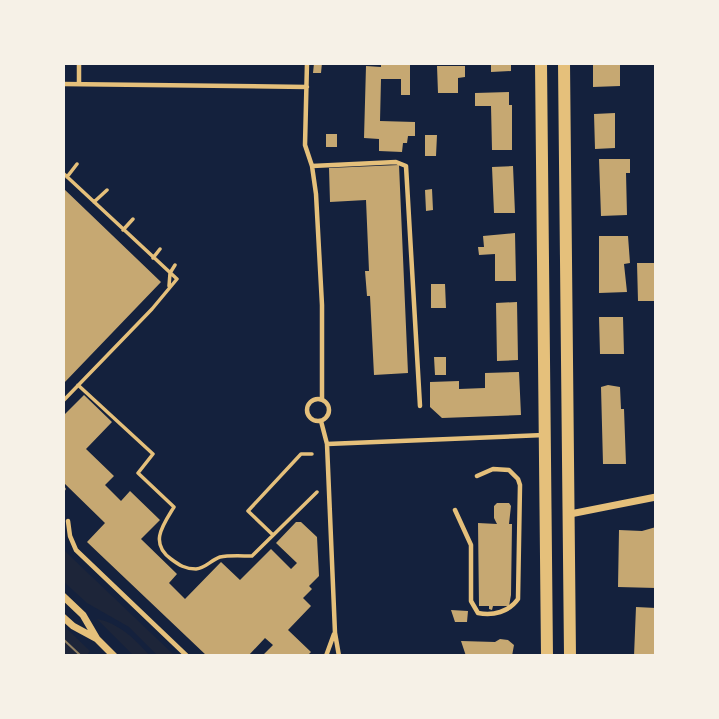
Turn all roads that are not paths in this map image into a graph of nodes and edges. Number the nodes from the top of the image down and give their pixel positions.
1 (79, 63) edge
2 (307, 63) edge
3 (541, 63) edge
4 (564, 63) edge
5 (79, 83) junction
6 (63, 84) edge
7 (307, 87) junction
8 (312, 166) junction
9 (322, 400) junction
10 (420, 406) dead end
11 (321, 421) junction
12 (545, 435) junction
13 (327, 444) junction
14 (477, 476) dead end
15 (656, 497) edge
16 (455, 510) dead end
17 (570, 514) junction
18 (68, 521) dead end
19 (63, 596) edge
20 (63, 617) edge
21 (335, 633) junction
22 (97, 639) junction
23 (114, 656) edge
24 (187, 656) edge
25 (326, 656) edge
26 (339, 656) edge
27 (547, 656) edge
28 (570, 656) edge

1 - 5 lane
2 - 7 lane
3 - 12 main road
4 - 17 main road
5 - 6 lane
5 - 7 lane
7 - 8 lane
8 - 9 lane
8 - 10 lane
9 - 11 lane
9 - 11 lane
11 - 13 lane
12 - 13 lane
12 - 27 main road
13 - 21 lane
14 - 16 lane
15 - 17 street
17 - 28 main road
18 - 24 lane
19 - 22 street
20 - 22 street
21 - 25 lane
21 - 26 lane
22 - 23 street

